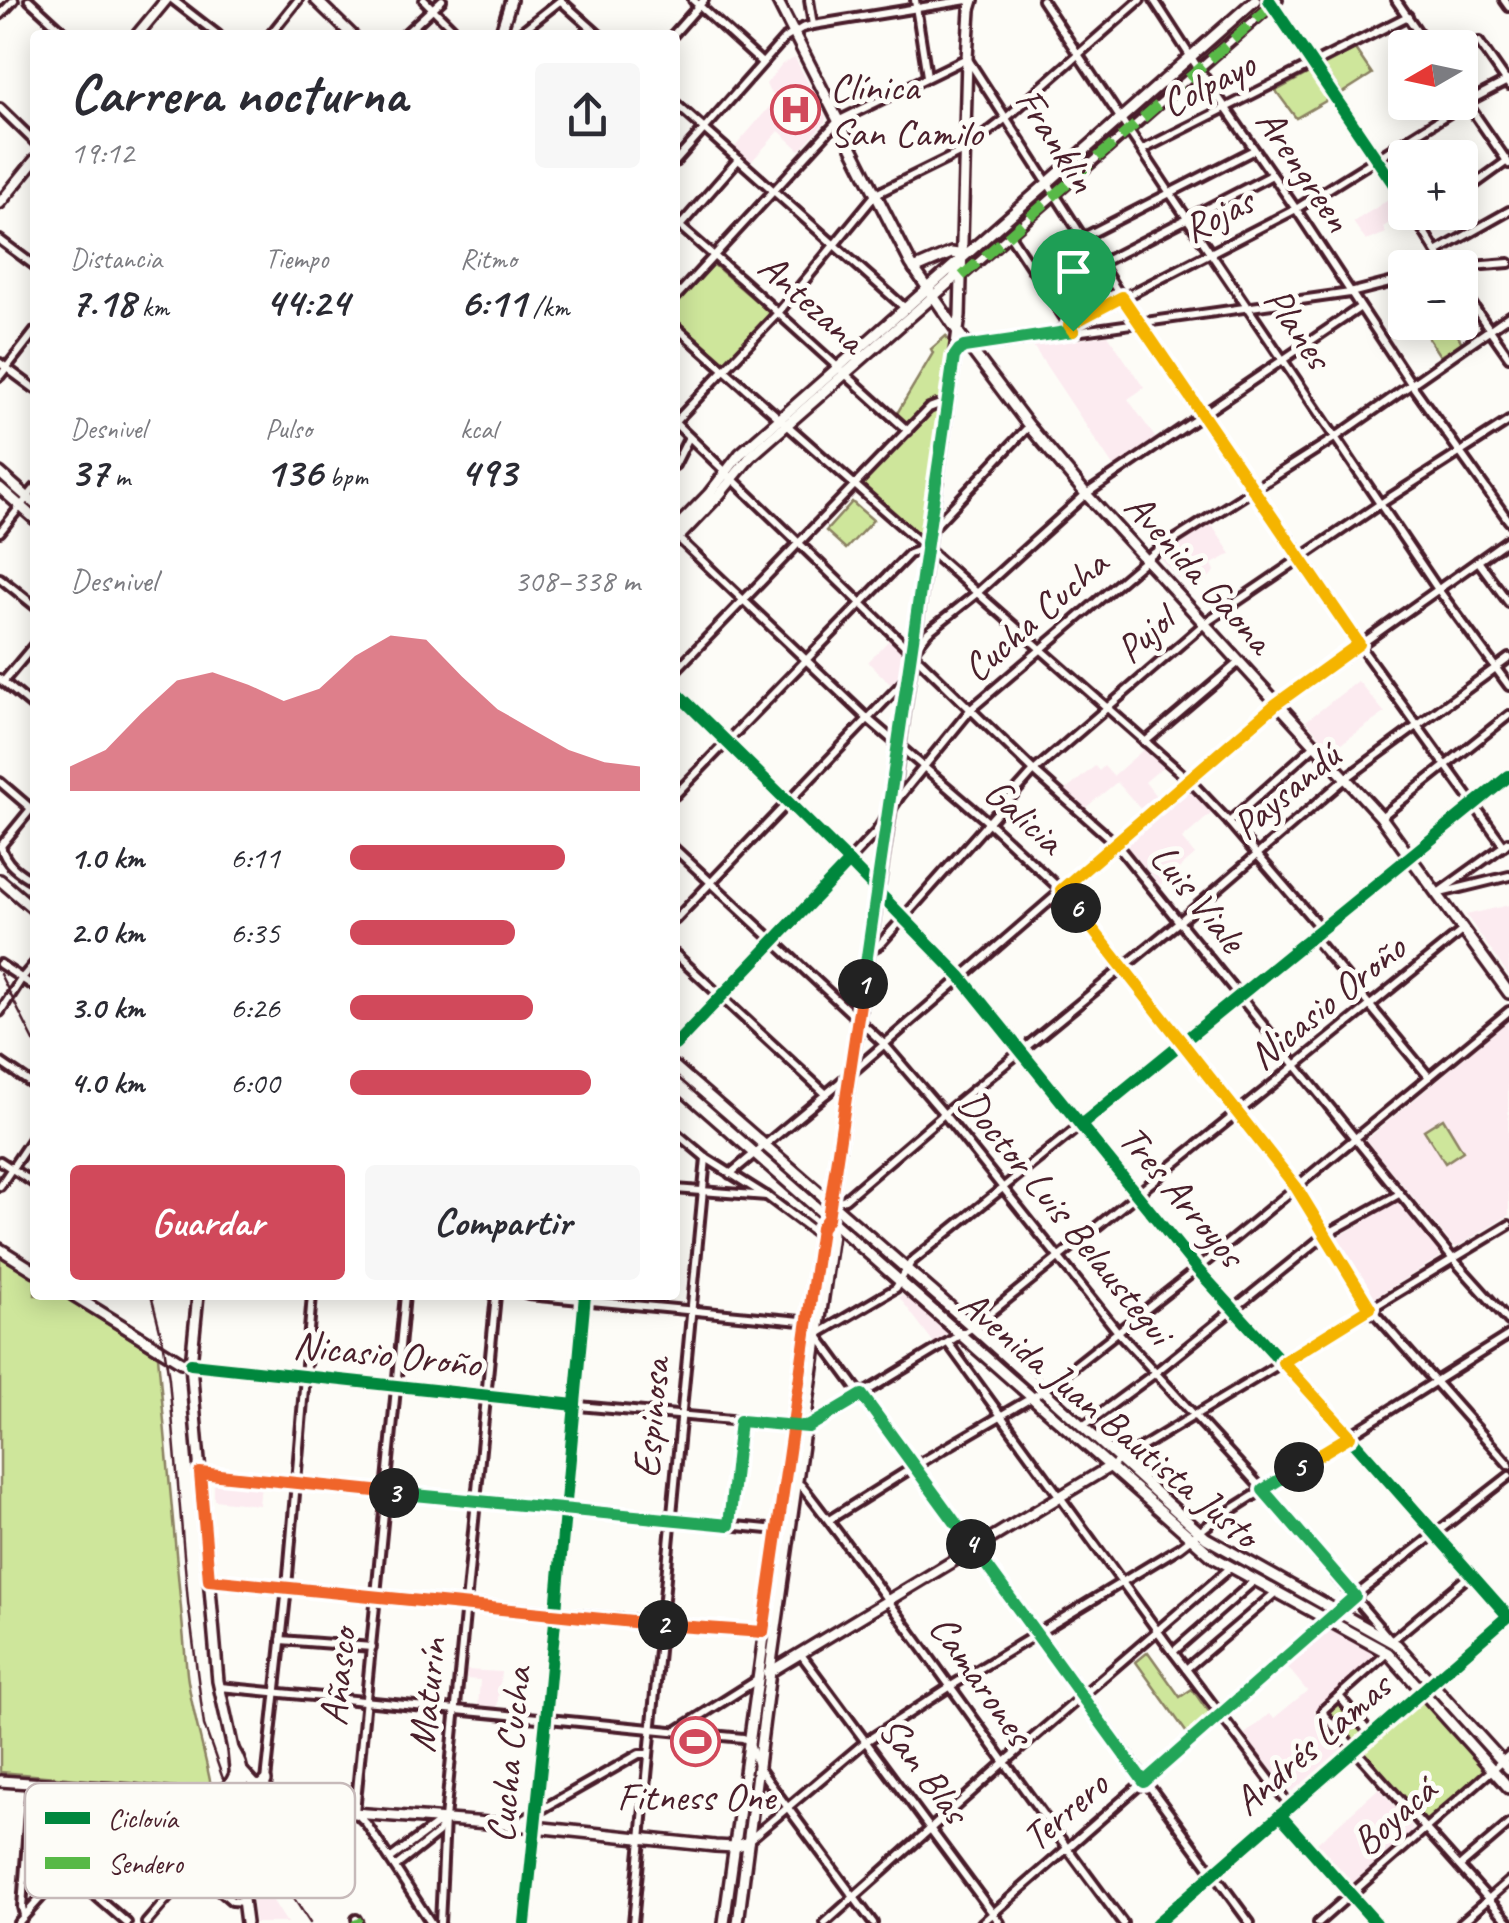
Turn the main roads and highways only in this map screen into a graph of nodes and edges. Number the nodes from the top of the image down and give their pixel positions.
1 (170, 0) edge
2 (316, 0) edge
3 (512, 0) edge
4 (777, 0) edge
5 (970, 0) edge
6 (1255, 0) edge
7 (142, 30) edge
8 (347, 30) edge
9 (502, 30) edge
10 (30, 166) edge
11 (0, 203) edge
12 (962, 259) junction
13 (914, 269) junction
14 (930, 293) junction
15 (958, 332) junction
16 (969, 346) junction
17 (954, 357) junction
18 (842, 370) junction
19 (0, 473) edge
20 (0, 488) edge
21 (30, 499) edge
22 (30, 515) edge
23 (680, 531) edge
24 (4, 884) edge
25 (30, 906) edge
26 (1509, 993) edge
27 (680, 1070) edge
28 (680, 1086) edge
29 (830, 1204) junction
30 (828, 1218) junction
31 (0, 1249) edge
32 (30, 1268) edge
33 (81, 1300) edge
34 (198, 1300) edge
35 (192, 1364) junction
36 (798, 1427) junction
37 (1110, 1467) junction
38 (790, 1482) junction
39 (1195, 1536) junction
40 (770, 1672) junction
41 (757, 1680) junction
42 (1507, 1762) edge
43 (239, 1773) junction
44 (0, 1781) edge
45 (25, 1783) edge
46 (232, 1783) edge
47 (236, 1783) edge
48 (252, 1783) edge
49 (1509, 1788) edge
50 (355, 1812) edge
51 (748, 1842) junction
52 (734, 1847) junction
53 (242, 1898) edge
54 (246, 1923) edge
55 (724, 1923) edge
56 (738, 1923) edge

1 - 7 main road
2 - 8 main road
3 - 9 main road
4 - 13 main road, Avenida Gaona
5 - 12 main road
6 - 12 main road
10 - 11 main road
12 - 13 main road
12 - 14 main road
12 - 15 main road
13 - 14 main road, Avenida Gaona
14 - 15 main road, Avenida Gaona
14 - 18 main road
14 - 18 main road
15 - 16 main road, Avenida Gaona
15 - 17 main road
16 - 17 main road
16 - 26 main road, Avenida Gaona
17 - 29 main road
18 - 23 main road
19 - 21 main road
20 - 22 main road
24 - 25 main road
27 - 29 main road, Avenida Juan Bautista Justo
28 - 30 main road, Avenida Juan Bautista Justo
29 - 30 main road
29 - 39 main road, Avenida Juan Bautista Justo
30 - 36 main road
30 - 36 main road
30 - 37 main road, Avenida Juan Bautista Justo
31 - 32 main road
33 - 35 main road
34 - 35 main road
35 - 43 main road
36 - 38 main road
37 - 39 main road, Avenida Juan Bautista Justo
37 - 40 main road
38 - 40 main road
38 - 41 main road
39 - 42 main road, Avenida Juan Bautista Justo
39 - 49 main road, Avenida Juan Bautista Justo
40 - 41 main road
40 - 51 main road
41 - 52 main road
43 - 46 main road
43 - 47 main road
43 - 48 main road
44 - 45 main road
50 - 52 main road
51 - 52 main road
51 - 56 main road
52 - 55 main road
53 - 54 main road

